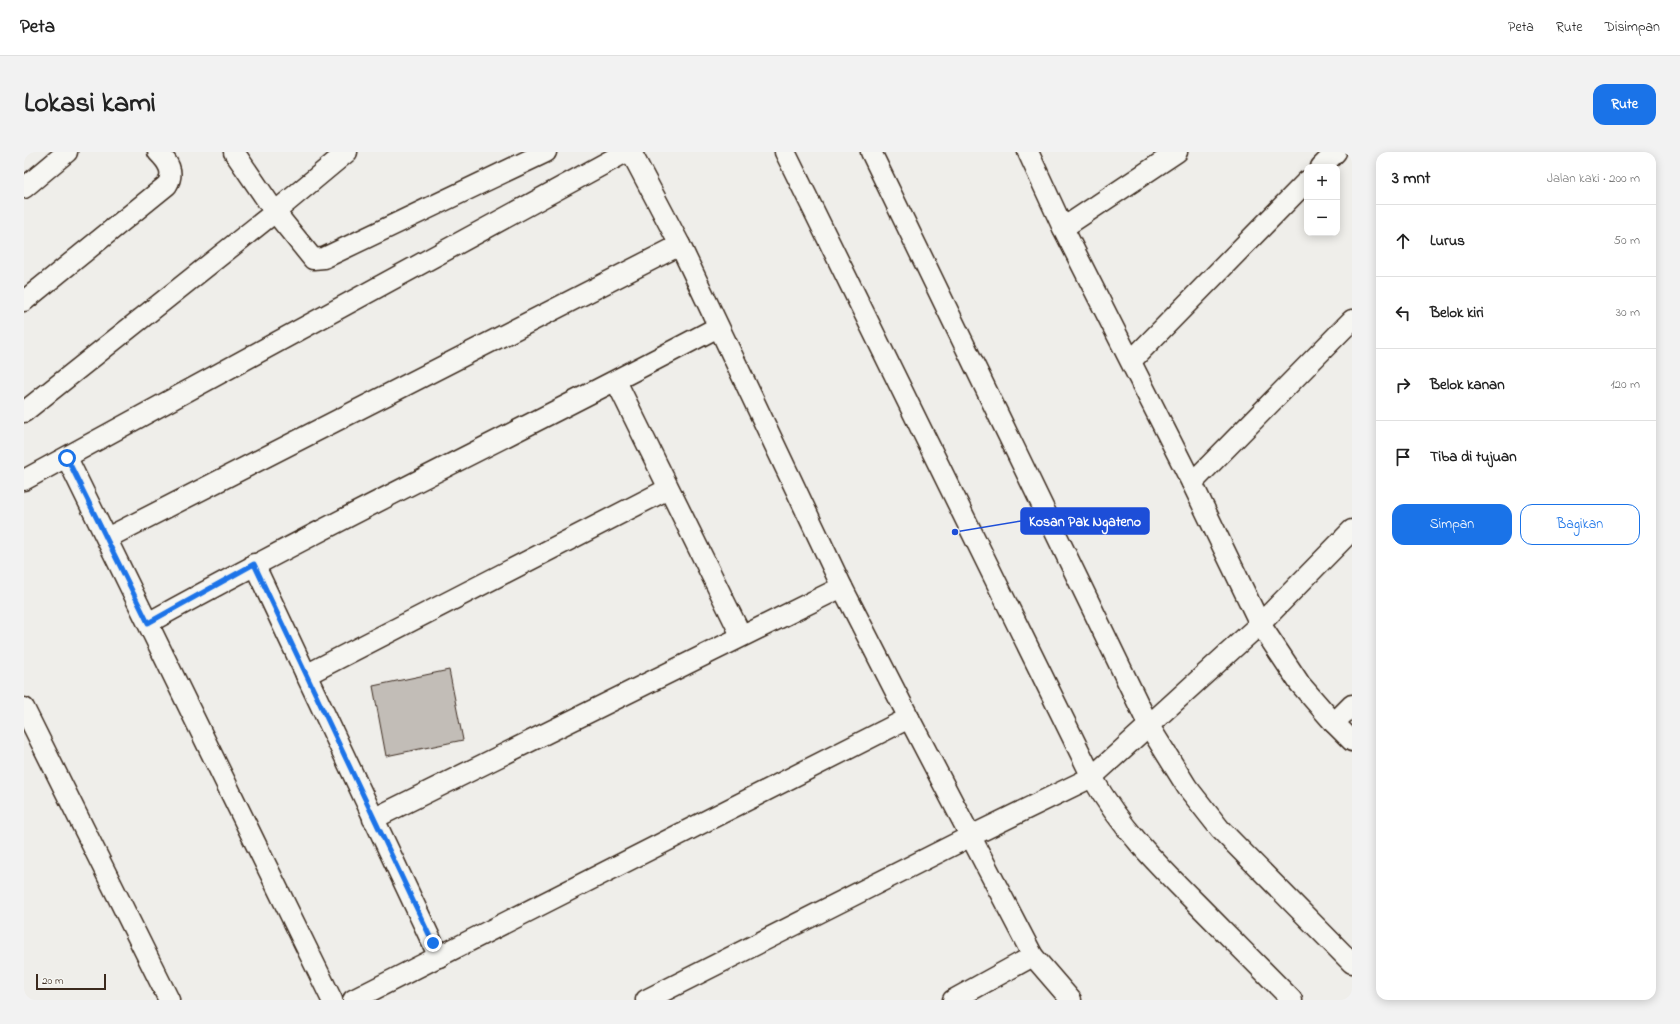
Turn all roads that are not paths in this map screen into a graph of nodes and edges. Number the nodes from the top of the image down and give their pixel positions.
1 (67, 152) edge
2 (158, 152) edge
3 (234, 152) edge
4 (348, 152) edge
5 (546, 152) edge
6 (626, 152) edge
7 (630, 152) edge
8 (785, 152) edge
9 (871, 152) edge
10 (1028, 152) edge
11 (1177, 152) edge
12 (1336, 152) edge
13 (1324, 164) edge
14 (1304, 184) edge
15 (24, 188) edge
16 (275, 212) junction
17 (1064, 228) junction
18 (680, 245) junction
19 (24, 301) edge
20 (1352, 320) edge
21 (718, 327) junction
22 (1131, 361) junction
23 (616, 381) junction
24 (24, 412) edge
25 (67, 458) junction
26 (24, 480) edge
27 (1192, 483) junction
28 (668, 490) junction
29 (1352, 530) edge
30 (107, 538) junction
31 (254, 564) junction
32 (842, 586) junction
33 (148, 623) junction
34 (1260, 624) junction
35 (741, 635) junction
36 (306, 675) junction
37 (1352, 705) edge
38 (24, 708) edge
39 (909, 718) junction
40 (1334, 722) junction
41 (1142, 732) junction
42 (1352, 741) edge
43 (1092, 777) junction
44 (373, 818) junction
45 (971, 836) junction
46 (1033, 956) junction
47 (439, 957) junction
48 (1352, 963) edge
49 (169, 1000) edge
50 (332, 1000) edge
51 (353, 1000) edge
52 (646, 1000) edge
53 (953, 1000) edge
54 (1071, 1000) edge
55 (1292, 1000) edge

1 - 15 street
2 - 19 street
3 - 16 street
4 - 16 street
5 - 16 street
6 - 25 street
7 - 18 street
8 - 43 street
9 - 41 street
10 - 17 street
11 - 17 street
12 - 13 street
14 - 22 street
16 - 24 street
17 - 22 street
18 - 21 street
18 - 30 street
20 - 27 street
21 - 23 street
21 - 32 street
22 - 27 street
23 - 28 street
23 - 31 street
25 - 26 street
25 - 30 street
27 - 34 street
28 - 35 street
28 - 36 street
29 - 34 street
30 - 33 street
31 - 33 street
31 - 36 street
32 - 35 street
32 - 39 street
33 - 50 street
34 - 40 street
34 - 41 street
35 - 44 street
36 - 44 street
37 - 40 street
38 - 49 street
39 - 45 street
39 - 47 street
40 - 42 street
41 - 43 street
41 - 48 street
43 - 45 street
43 - 55 street
44 - 47 street
45 - 46 street
45 - 52 street
46 - 53 street
46 - 54 street
47 - 51 street

